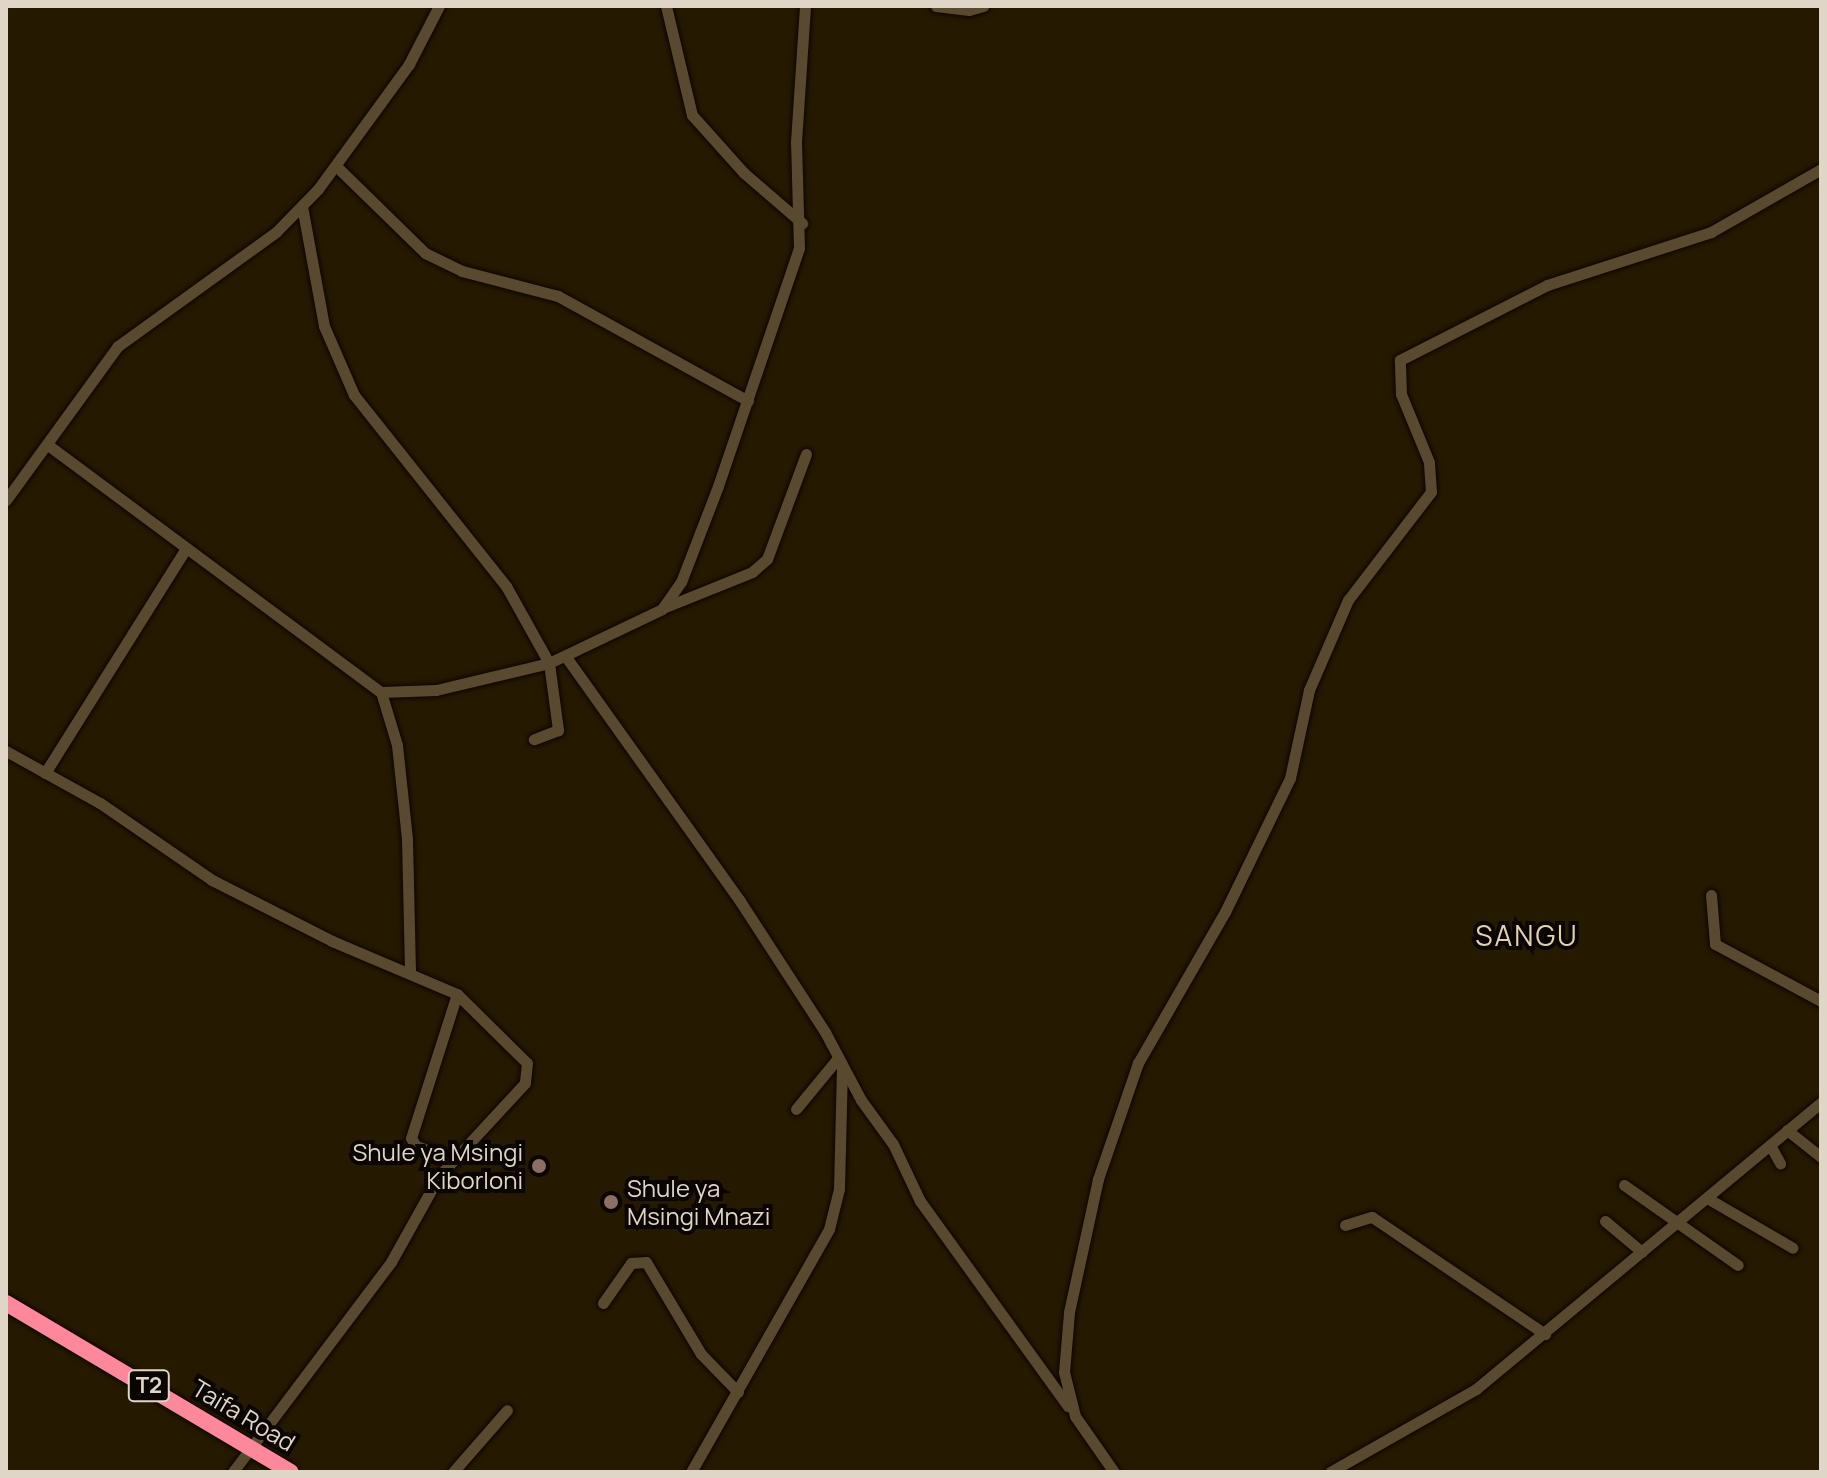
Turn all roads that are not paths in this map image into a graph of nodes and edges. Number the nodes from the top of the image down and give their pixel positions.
1 (439, 6) edge
2 (666, 6) edge
3 (805, 6) edge
4 (936, 6) edge
5 (983, 6) edge
6 (336, 166) junction
7 (1821, 169) edge
8 (302, 206) junction
9 (802, 223) junction
10 (748, 401) junction
11 (48, 445) junction
12 (806, 454) dead end
13 (6, 500) edge
14 (185, 550) junction
15 (662, 609) junction
16 (566, 657) junction
17 (549, 663) junction
18 (381, 692) junction
19 (534, 739) dead end
20 (6, 751) edge
21 (45, 773) junction
22 (1711, 895) dead end
23 (410, 973) junction
24 (457, 994) junction
25 (1821, 1001) edge
26 (840, 1063) junction
27 (1821, 1103) edge
28 (796, 1109) dead end
29 (1787, 1130) junction
30 (1770, 1145) junction
31 (1821, 1157) edge
32 (454, 1159) junction
33 (1780, 1163) dead end
34 (1624, 1185) dead end
35 (1707, 1198) junction
36 (1605, 1221) dead end
37 (1679, 1221) junction
38 (1345, 1225) dead end
39 (1793, 1248) dead end
40 (1642, 1252) junction
41 (1738, 1265) dead end
42 (6, 1303) edge
43 (603, 1303) dead end
44 (1545, 1334) junction
45 (738, 1392) junction
46 (507, 1410) dead end
47 (1075, 1416) junction
48 (252, 1447) junction
49 (1346, 1468) edge
50 (233, 1472) edge
51 (291, 1472) edge
52 (453, 1472) edge
53 (691, 1472) edge
54 (1114, 1472) edge
55 (1330, 1472) edge

1 - 6 street
2 - 9 street
3 - 9 street
4 - 5 street
6 - 8 street
6 - 10 street
7 - 47 street
8 - 11 street
8 - 17 street
9 - 10 street
10 - 15 street
11 - 13 street
11 - 14 street
12 - 15 street
14 - 18 street
14 - 21 street
15 - 16 street
16 - 17 street
16 - 26 street
17 - 18 street
17 - 19 street
18 - 23 street
20 - 21 street
21 - 23 street
22 - 25 street
23 - 24 street
24 - 32 street
24 - 32 street
26 - 28 street
26 - 45 street
26 - 47 street
27 - 29 street
29 - 30 street
29 - 31 street
30 - 33 street
30 - 35 street
32 - 48 street
34 - 37 street
35 - 37 street
35 - 39 street
36 - 40 street
37 - 40 street
37 - 41 street
38 - 44 street
40 - 44 street
42 - 48 highway, Taifa Road / T2
43 - 45 street
44 - 49 street
45 - 53 street
46 - 52 street
47 - 54 street
48 - 50 street
48 - 51 highway, Taifa Road / T2
49 - 55 street

